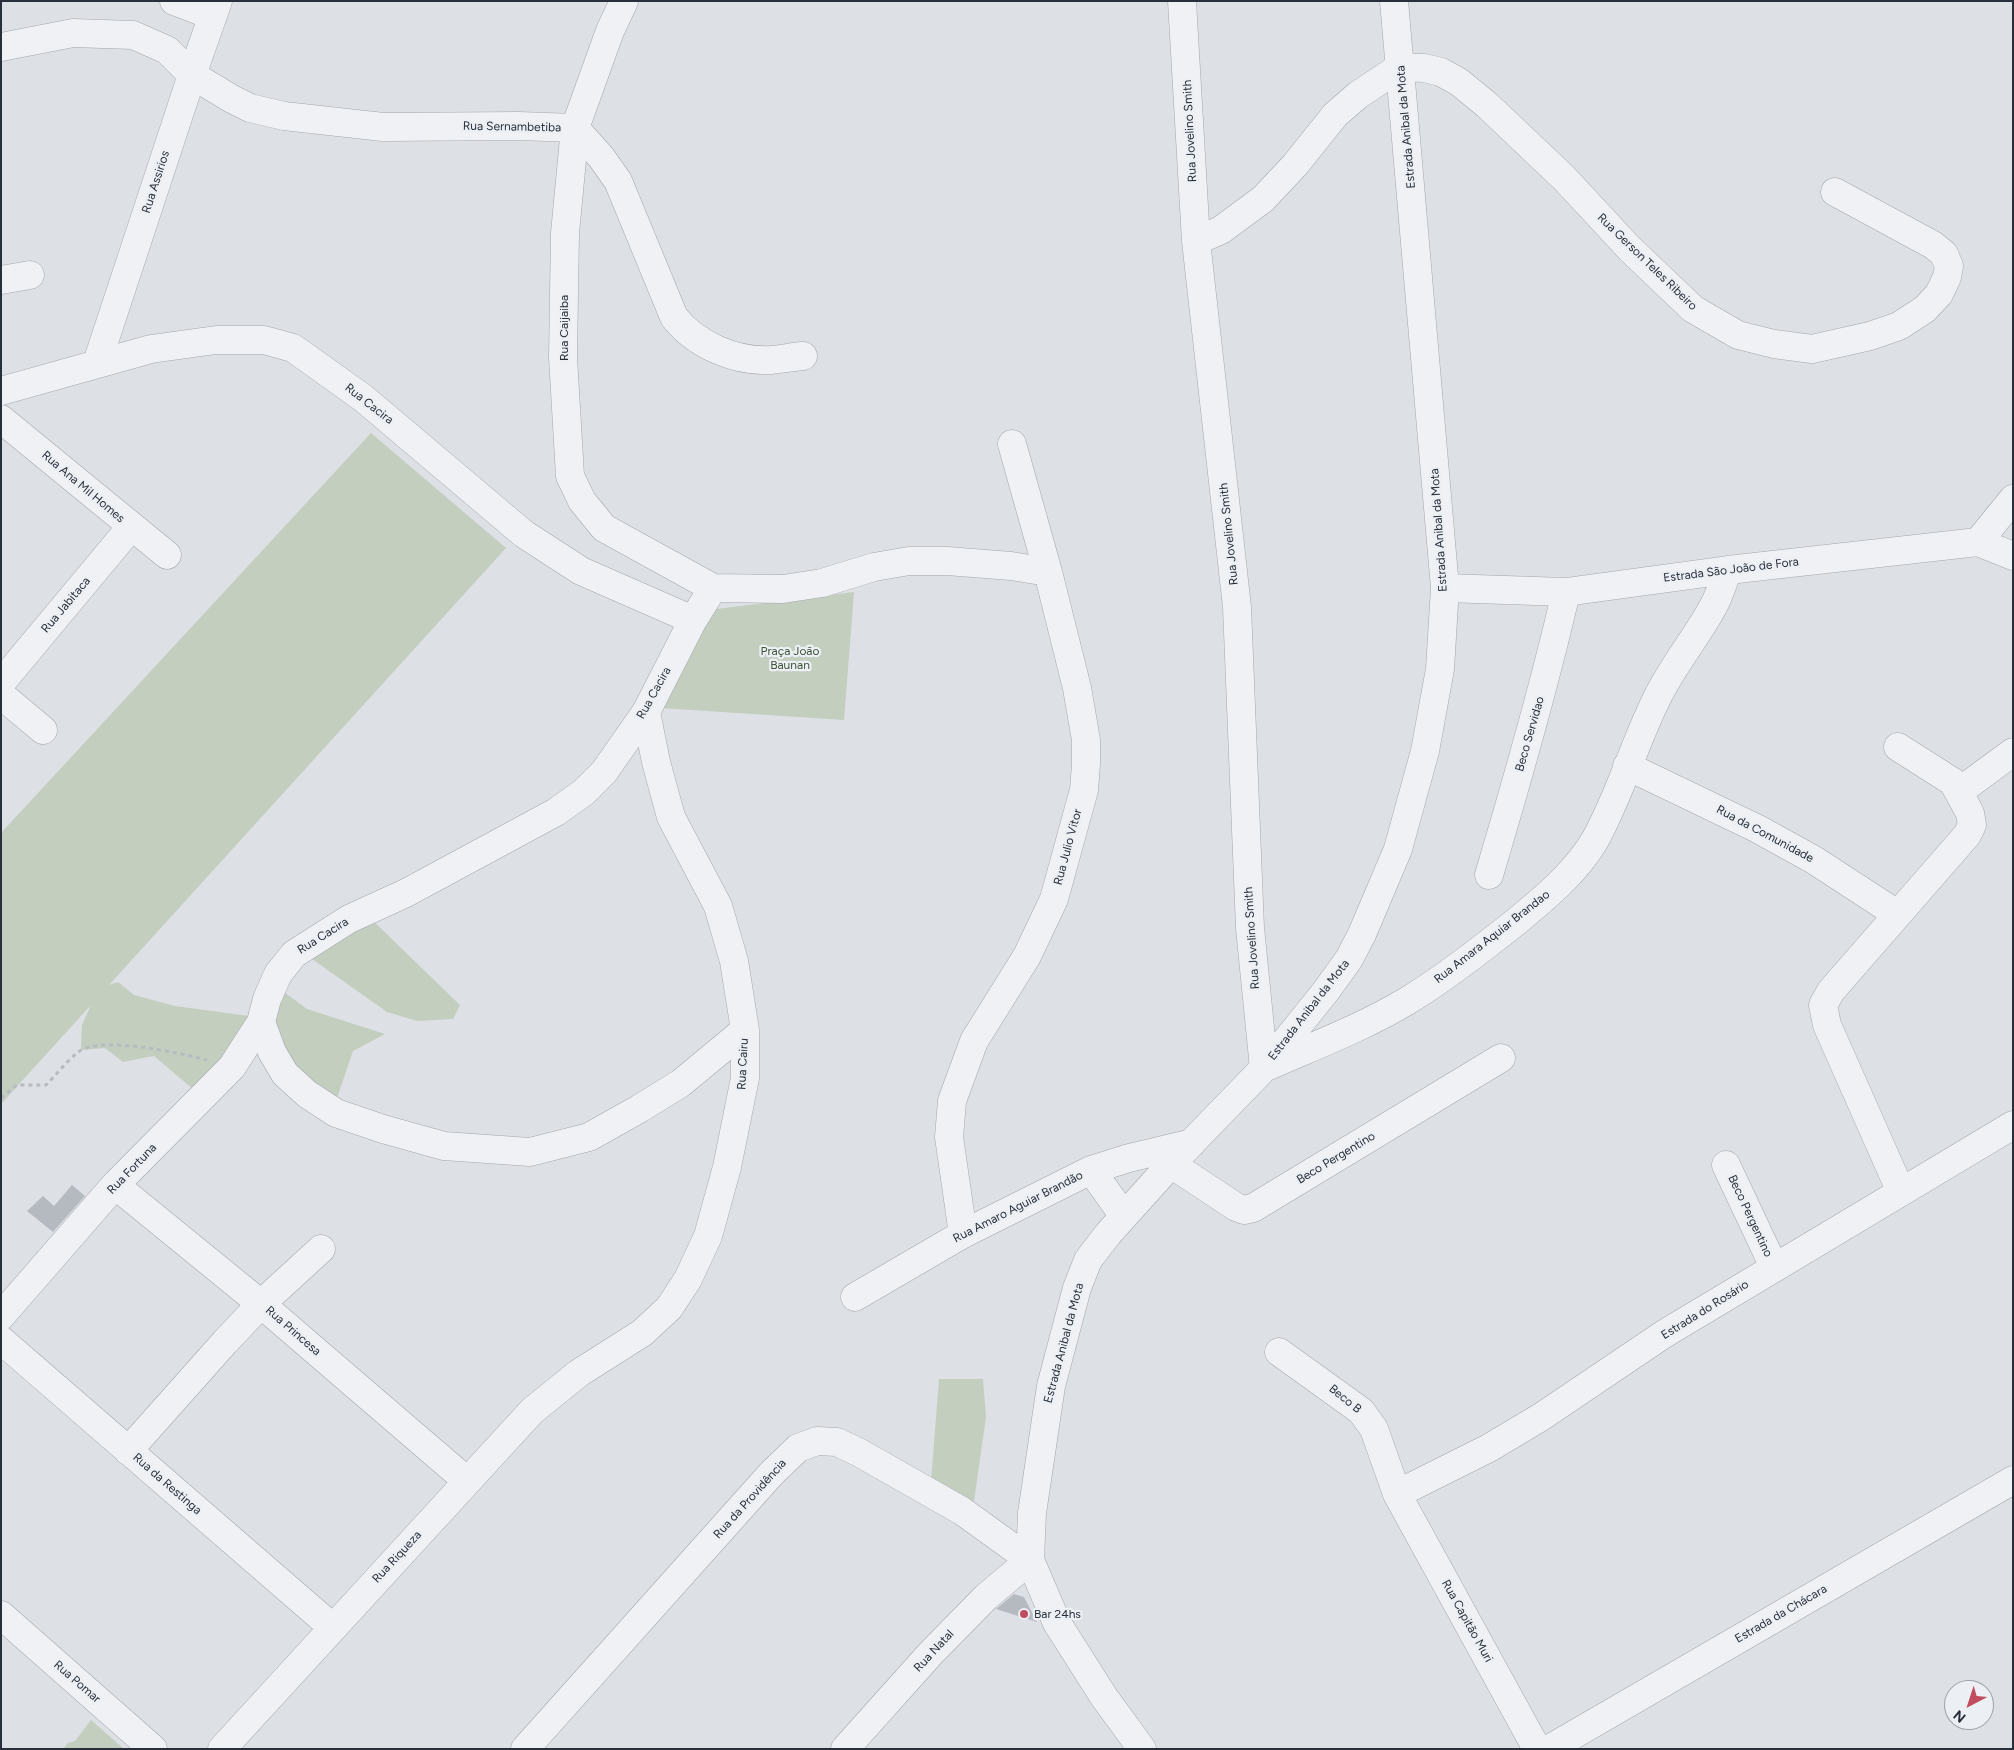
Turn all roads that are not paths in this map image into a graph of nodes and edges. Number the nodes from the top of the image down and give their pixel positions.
1 (174, 1) edge
2 (612, 1) edge
3 (624, 1) edge
4 (1182, 1) edge
5 (1394, 1) edge
6 (216, 9) edge
7 (610, 30) junction
8 (1, 47) edge
9 (1400, 67) junction
10 (192, 75) junction
11 (575, 128) junction
12 (1834, 192) dead end
13 (1196, 241) junction
14 (30, 275) dead end
15 (1, 280) edge
16 (803, 356) dead end
17 (97, 363) junction
18 (1, 391) edge
19 (1, 419) edge
20 (1012, 444) dead end
21 (2013, 498) edge
22 (131, 527) junction
23 (1978, 542) junction
24 (167, 555) dead end
25 (2013, 556) edge
26 (1728, 570) junction
27 (1048, 572) junction
28 (713, 588) junction
29 (1445, 588) junction
30 (1566, 592) junction
31 (693, 620) junction
32 (1, 683) edge
33 (1, 695) edge
34 (646, 712) junction
35 (43, 730) dead end
36 (1898, 748) dead end
37 (2013, 752) edge
38 (1628, 766) junction
39 (1960, 791) junction
40 (1489, 876) dead end
41 (1898, 914) junction
42 (261, 1022) junction
43 (745, 1030) junction
44 (1501, 1058) dead end
45 (1264, 1068) junction
46 (2013, 1125) edge
47 (1192, 1144) junction
48 (1171, 1164) junction
49 (1726, 1165) dead end
50 (1091, 1170) junction
51 (115, 1185) junction
52 (1901, 1192) junction
53 (1124, 1216) junction
54 (963, 1234) junction
55 (321, 1249) dead end
56 (1774, 1267) junction
57 (855, 1297) dead end
58 (261, 1304) junction
59 (1, 1316) edge
60 (1, 1340) edge
61 (1279, 1352) dead end
62 (579, 1373) joint
63 (128, 1450) junction
64 (2013, 1480) edge
65 (467, 1481) junction
66 (1397, 1494) junction
67 (1030, 1560) junction
68 (1, 1615) edge
69 (332, 1627) junction
70 (153, 1749) edge
71 (222, 1749) edge
72 (525, 1749) edge
73 (845, 1749) edge
74 (1142, 1749) edge
75 (1538, 1749) edge
76 (1549, 1749) edge

1 - 6 street
2 - 7 street
3 - 7 street, Rua Caijaiba
4 - 13 street, Rua Jovelino Smith
5 - 9 street, Estrada Anibal da Mota
6 - 10 street, Rua Assirios
7 - 11 street, Rua Caijaiba
8 - 10 street, Rua Sernambetiba
9 - 12 street, Rua Gerson Teles Ribeiro
9 - 13 street
9 - 29 street, Estrada Anibal da Mota
10 - 11 street, Rua Sernambetiba
10 - 17 street, Rua Assirios
11 - 16 street, Rua Sernambetiba
11 - 28 street, Rua Caijaiba
13 - 45 street, Rua Jovelino Smith
14 - 15 street
17 - 18 street, Rua Cacira
17 - 31 street, Rua Cacira
19 - 22 street, Rua Ana Mil Homes
20 - 27 street, Rua Julio Vitor
21 - 23 street
22 - 24 street, Rua Ana Mil Homes
22 - 32 street, Rua Jabitaca
23 - 25 street, Estrada São João de Fora
23 - 26 street, Estrada São João de Fora
26 - 30 street, Estrada São João de Fora
26 - 38 street, Rua Amara Aquiar Brandao
27 - 28 street
27 - 54 street, Rua Julio Vitor
28 - 31 street, Rua Cacira
29 - 30 street, Estrada São João de Fora
29 - 45 street, Estrada Anibal da Mota
30 - 40 street, Beco Servidao
31 - 34 street, Rua Cacira
33 - 35 street
34 - 42 street, Rua Cacira
34 - 43 street, Rua Cairu
36 - 39 street
37 - 39 street
38 - 41 street, Rua da Comunidade
38 - 45 street, Rua Amara Aquiar Brandao
39 - 41 street
41 - 52 street
42 - 43 street
42 - 51 street, Rua Fortuna
43 - 62 street, Rua Cairu
44 - 48 street, Beco Pergentino
45 - 47 street, Estrada Anibal da Mota
46 - 52 street, Estrada do Rosário
47 - 48 street, Estrada Anibal da Mota
47 - 50 street, Rua Amaro Aguiar Brandão
48 - 53 street, Estrada Anibal da Mota
49 - 56 street, Beco Pergentino
50 - 53 street
50 - 54 street, Rua Amaro Aguiar Brandão
51 - 58 street, Rua Princesa
51 - 59 street, Rua Fortuna
52 - 56 street, Estrada do Rosário
53 - 67 street, Estrada Anibal da Mota
54 - 57 street, Rua Amaro Aguiar Brandão
55 - 58 street
56 - 66 street, Estrada do Rosário
58 - 63 street
58 - 65 street, Rua Princesa
60 - 63 street, Rua da Restinga
61 - 66 street, Beco B
62 - 65 street, Rua Riqueza
63 - 69 street, Rua da Restinga
64 - 76 street, Estrada da Chácara
65 - 69 street, Rua Riqueza
66 - 75 street, Rua Capitão Muri
67 - 72 street, Rua da Providência
67 - 73 street, Rua Natal
67 - 74 street, Estrada Anibal da Mota
68 - 70 street, Rua Pomar
69 - 71 street, Rua Riqueza

